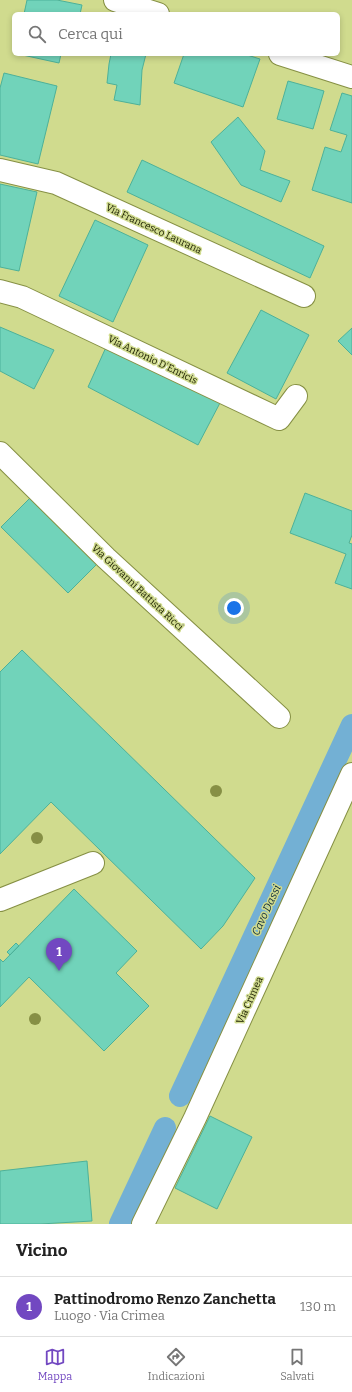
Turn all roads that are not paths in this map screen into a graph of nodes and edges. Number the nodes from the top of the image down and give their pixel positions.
1 (115, 0) edge
2 (152, 12) edge
3 (286, 56) edge
4 (352, 78) edge
5 (0, 170) edge
6 (0, 291) edge
7 (304, 296) dead end
8 (296, 396) dead end
9 (0, 453) edge
10 (279, 717) dead end
11 (350, 782) edge
12 (93, 863) dead end
13 (0, 900) edge
14 (143, 1224) edge

1 - 2 street
3 - 4 street
5 - 7 street, Via Francesco Laurana
6 - 8 street, Via Antonio D'Enricis
9 - 10 street, Via Giovanni Battista Ricci
11 - 14 street, Via Crimea
12 - 13 street

